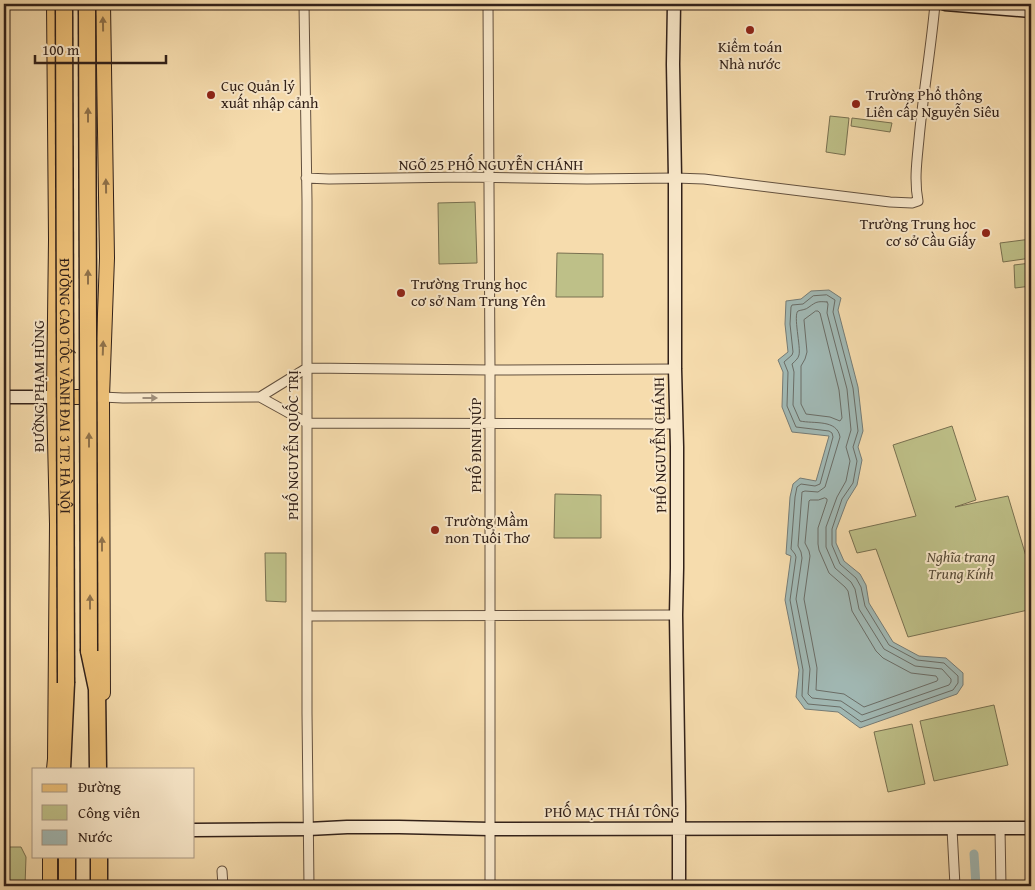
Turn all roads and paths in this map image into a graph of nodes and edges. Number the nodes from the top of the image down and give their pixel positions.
1 (54, 4) edge
2 (64, 4) edge
3 (87, 4) edge
4 (103, 4) edge
5 (304, 4) edge
6 (488, 4) edge
7 (674, 4) edge
8 (935, 4) edge
9 (945, 4) edge
10 (1031, 11) edge
11 (306, 178) junction
12 (488, 178) junction
13 (675, 178) junction
14 (925, 178) dead end
15 (915, 180) junction
16 (307, 368) junction
17 (675, 369) junction
18 (490, 370) junction
19 (4, 397) edge
20 (54, 397) junction
21 (102, 397) junction
22 (260, 397) junction
23 (307, 423) junction
24 (490, 424) junction
25 (675, 424) junction
26 (490, 615) junction
27 (307, 616) junction
28 (676, 616) junction
29 (89, 651) junction
30 (66, 683) junction
31 (54, 768) edge
32 (62, 768) edge
33 (66, 768) edge
34 (90, 768) edge
35 (98, 768) edge
36 (103, 768) edge
37 (679, 828) junction
38 (1031, 828) edge
39 (308, 829) junction
40 (490, 829) junction
41 (952, 829) junction
42 (1000, 829) junction
43 (195, 830) edge
44 (50, 858) edge
45 (59, 858) edge
46 (67, 858) edge
47 (91, 858) edge
48 (99, 858) edge
49 (104, 858) edge
50 (222, 871) dead end
51 (50, 886) edge
52 (59, 886) edge
53 (68, 886) edge
54 (91, 886) edge
55 (99, 886) edge
56 (105, 886) edge
57 (222, 886) edge
58 (309, 886) edge
59 (490, 886) edge
60 (679, 886) edge
61 (955, 886) edge
62 (1002, 886) edge

1 - 20 main road, ĐƯỜNG PHẠM HÙNG
2 - 30 highway, ĐƯỜNG CAO TỐC VÀNH ĐAI 3 TP. HÀ NỘI, bridge
29 -> 3 highway, ĐƯỜNG CAO TỐC VÀNH ĐAI 3 TP. HÀ NỘI, bridge
21 -> 4 main road
5 - 11 street, PHỐ NGUYỄN QUỐC TRỊ
6 - 12 street, PHỐ ĐINH NÚP
7 - 13 street, PHỐ NGUYỄN CHÁNH
8 - 15 street
9 - 10 street
11 - 12 street, NGÕ 25 PHỐ NGUYỄN CHÁNH
11 - 16 street, PHỐ NGUYỄN QUỐC TRỊ
12 - 13 street, NGÕ 25 PHỐ NGUYỄN CHÁNH
12 - 18 street, PHỐ ĐINH NÚP
13 - 15 street, NGÕ 25 PHỐ NGUYỄN CHÁNH
13 - 17 street, PHỐ NGUYỄN CHÁNH
14 - 15 street
16 - 18 street
16 - 22 street
16 - 23 street, PHỐ NGUYỄN QUỐC TRỊ
17 - 18 street
17 - 25 street, PHỐ NGUYỄN CHÁNH
18 - 24 street, PHỐ ĐINH NÚP
19 - 20 street
20 - 21 main road
20 - 31 main road, ĐƯỜNG PHẠM HÙNG
21 -> 22 street
36 -> 21 main road
22 - 23 street
23 - 24 street
23 - 27 street, PHỐ NGUYỄN QUỐC TRỊ
24 - 25 street
24 - 26 street, PHỐ ĐINH NÚP
25 - 28 street, PHỐ NGUYỄN CHÁNH
26 - 27 street
26 - 28 street
26 - 40 street, PHỐ ĐINH NÚP
27 - 39 street, PHỐ NGUYỄN QUỐC TRỊ
28 - 37 street, PHỐ NGUYỄN CHÁNH
29 - 34 highway, ĐƯỜNG CAO TỐC VÀNH ĐAI 3 TP. HÀ NỘI
29 - 35 highway
30 - 32 highway
30 - 33 highway, ĐƯỜNG CAO TỐC VÀNH ĐAI 3 TP. HÀ NỘI
37 - 40 street, PHỐ MẠC THÁI TÔNG
37 - 41 street, PHỐ MẠC THÁI TÔNG
37 - 60 street, PHỐ NGUYỄN CHÁNH
38 - 42 street, PHỐ MẠC THÁI TÔNG
39 - 40 street, PHỐ MẠC THÁI TÔNG
39 - 43 street, PHỐ MẠC THÁI TÔNG
39 - 58 street, PHỐ NGUYỄN QUỐC TRỊ
40 - 59 street, PHỐ ĐINH NÚP
41 - 42 street, PHỐ MẠC THÁI TÔNG
41 - 61 street
42 - 62 street
44 - 51 main road
45 - 52 highway
46 - 53 highway
47 - 54 highway
48 - 55 highway
49 - 56 main road
50 - 57 street

